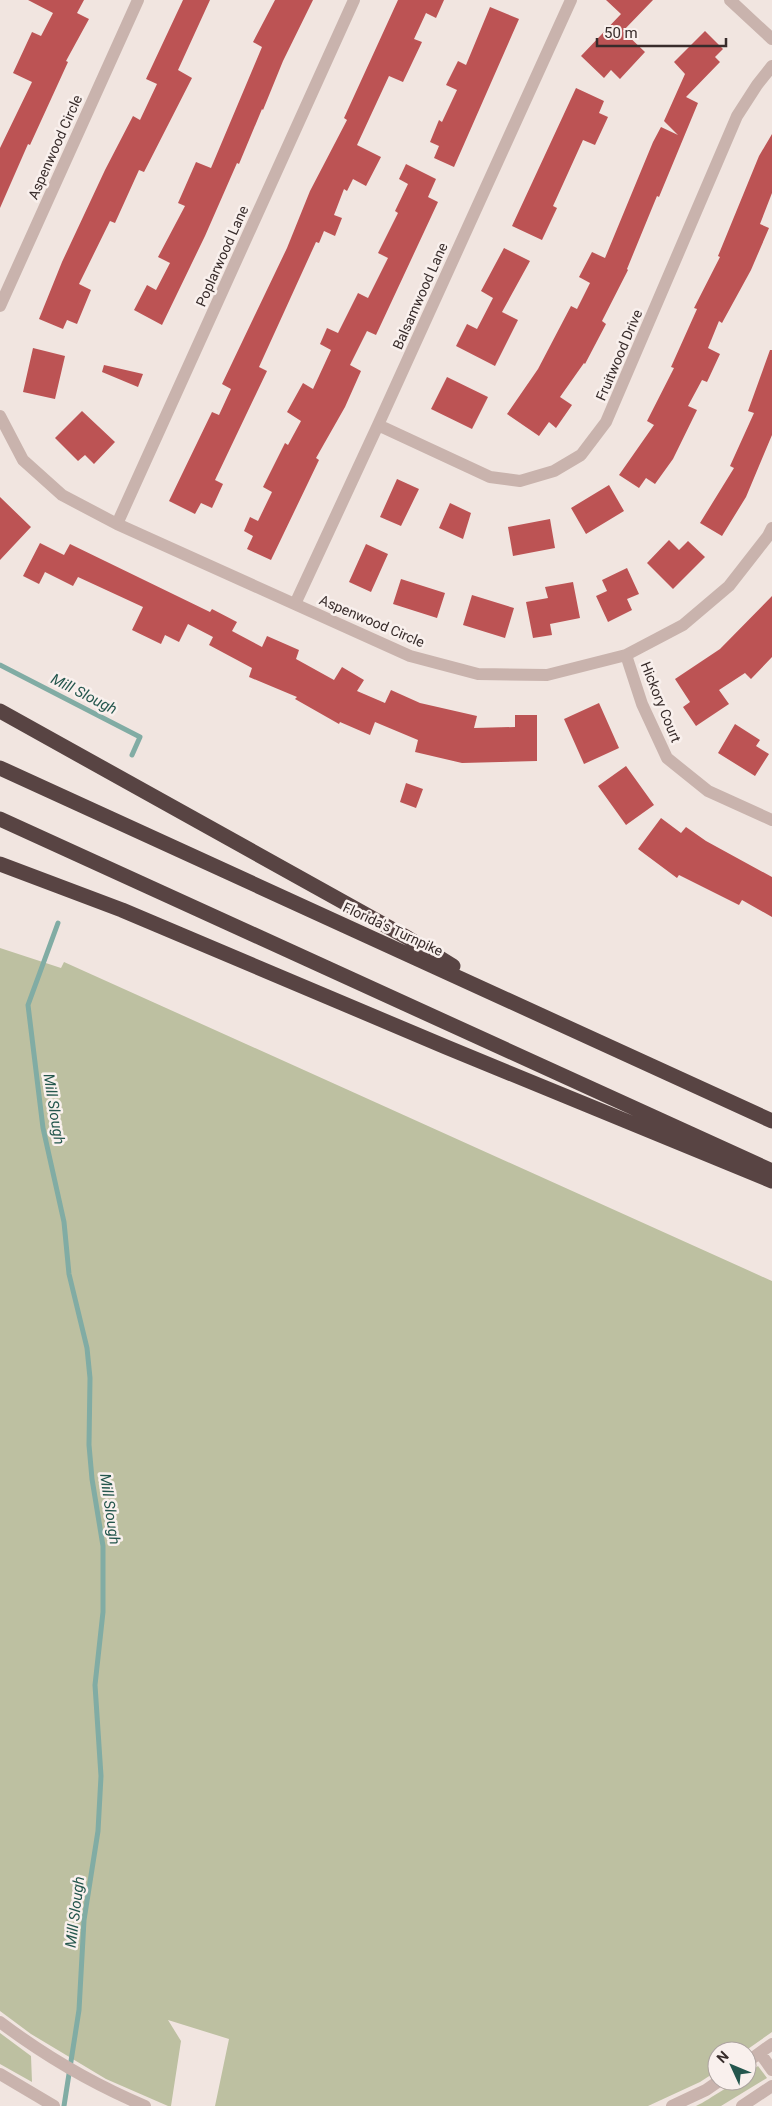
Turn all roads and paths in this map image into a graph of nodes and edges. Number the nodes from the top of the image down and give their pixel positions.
1 (138, 0) edge
2 (354, 0) edge
3 (571, 0) edge
4 (730, 0) edge
5 (772, 39) edge
6 (772, 66) edge
7 (0, 306) edge
8 (0, 416) edge
9 (378, 425) junction
10 (117, 524) junction
11 (772, 528) edge
12 (295, 604) junction
13 (626, 655) junction
14 (0, 711) edge
15 (0, 768) edge
16 (0, 819) edge
17 (772, 820) edge
18 (0, 864) edge
19 (507, 999) junction
20 (772, 1121) edge
21 (772, 1171) edge
22 (772, 1182) edge
23 (0, 2022) edge
24 (772, 2044) edge
25 (760, 2053) junction
26 (757, 2055) edge
27 (772, 2070) edge
28 (0, 2074) edge
29 (772, 2086) edge
30 (707, 2089) edge
31 (142, 2105) edge
32 (54, 2106) edge
33 (672, 2106) edge
34 (742, 2106) edge

1 - 7 street, Aspenwood Circle
2 - 10 street, Poplarwood Lane
3 - 9 street, Balsamwood Lane
4 - 5 street
6 - 9 street, Fruitwood Drive
8 - 10 street, Aspenwood Circle
9 - 12 street, Balsamwood Lane
10 - 12 street, Aspenwood Circle
11 - 13 street, Aspenwood Circle
12 - 13 street, Aspenwood Circle
13 - 17 street, Hickory Court
14 - 19 highway
15 - 19 highway, Florida's Turnpike
16 - 21 highway
18 - 22 highway
19 - 20 highway, Florida's Turnpike
23 - 31 street
24 - 25 street
25 - 26 street
25 - 27 street
28 - 32 street
29 - 34 street
30 - 33 street

